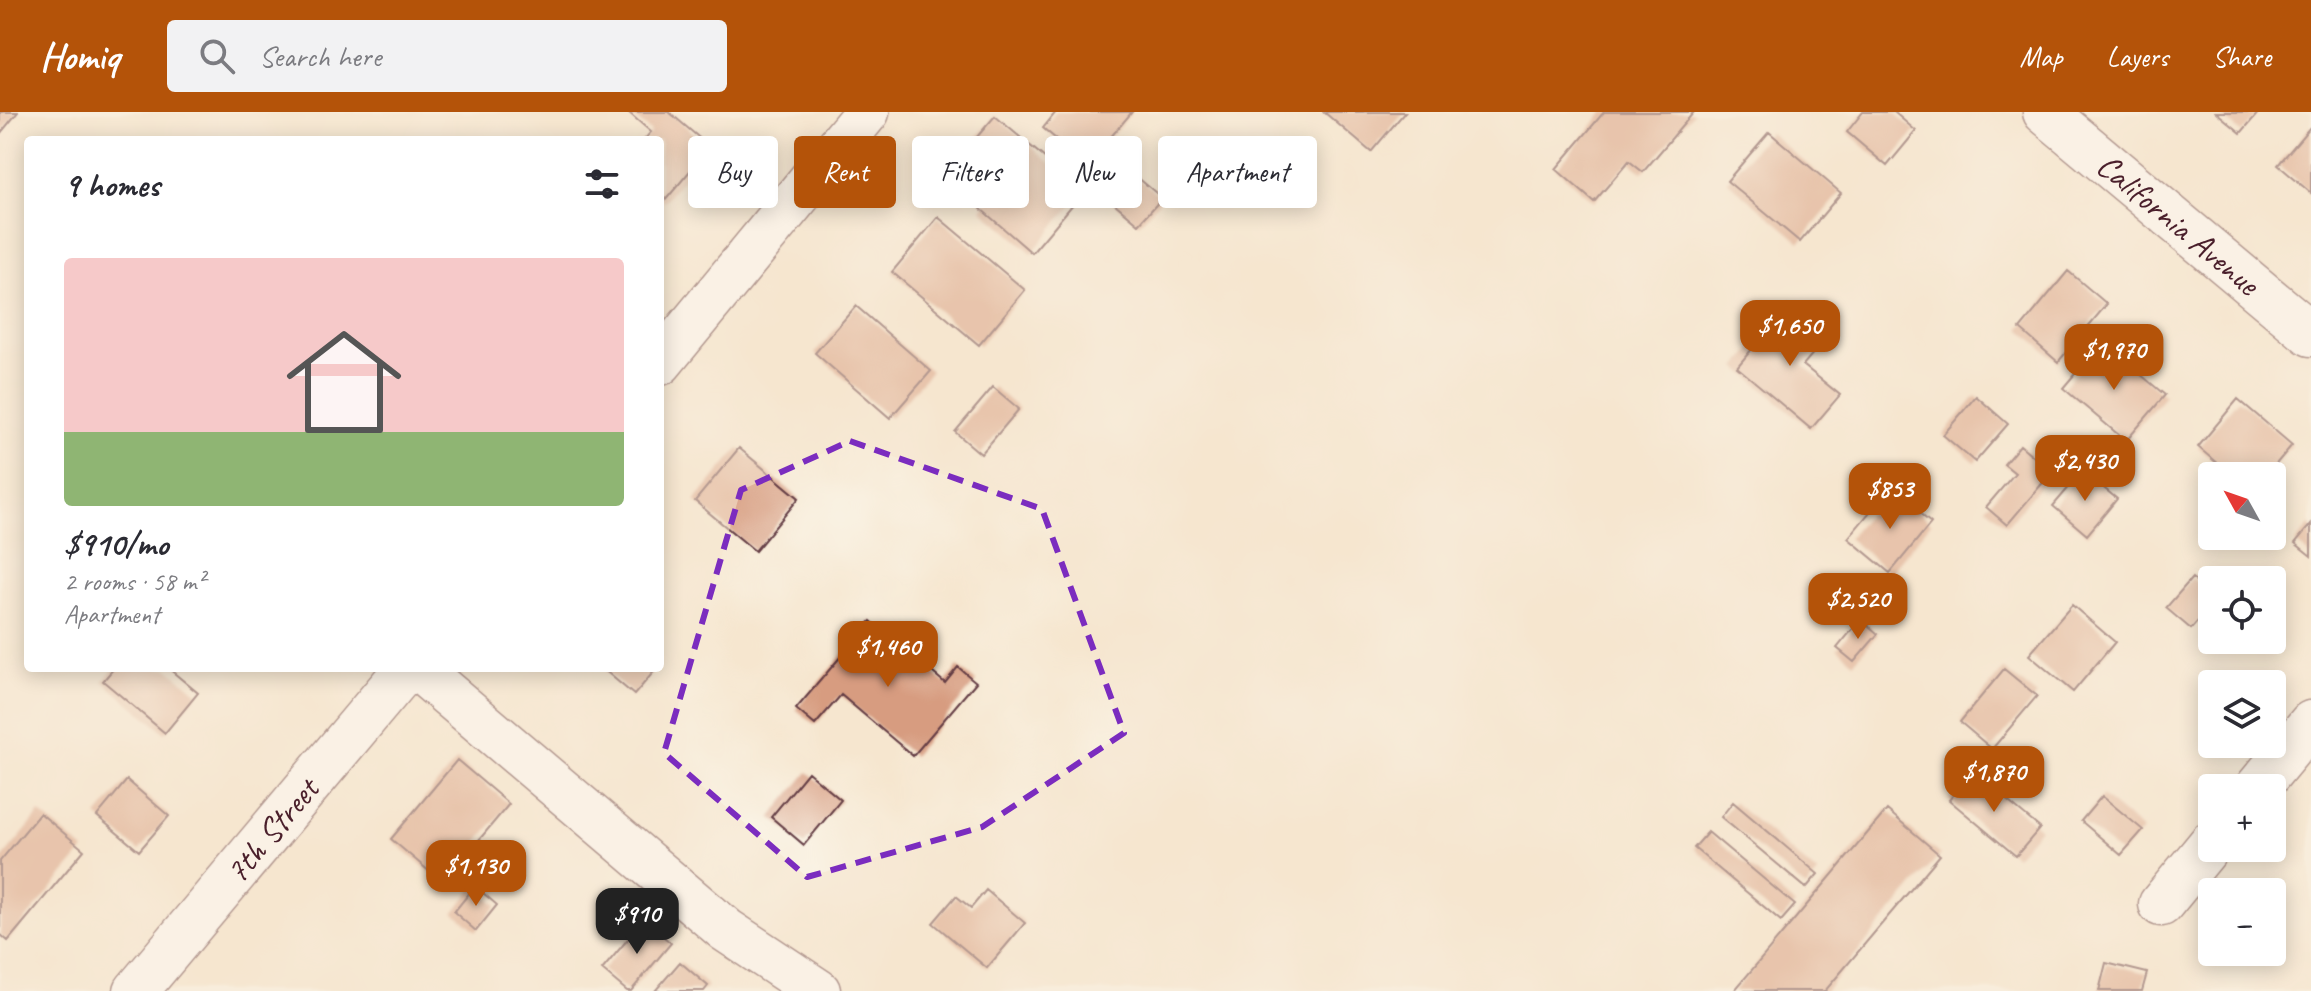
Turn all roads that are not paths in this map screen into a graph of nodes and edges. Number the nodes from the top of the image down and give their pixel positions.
1 (867, 112) edge
2 (2045, 112) edge
3 (2311, 334) edge
4 (664, 358) edge
5 (404, 672) edge
6 (422, 672) edge
7 (2311, 723) edge
8 (2269, 774) edge
9 (2198, 859) edge
10 (2161, 904) dead end
11 (136, 991) edge
12 (818, 991) edge

1 - 4 street
2 - 3 street, California Avenue
5 - 11 street, 7th Street
6 - 12 street
7 - 8 street
9 - 10 street

